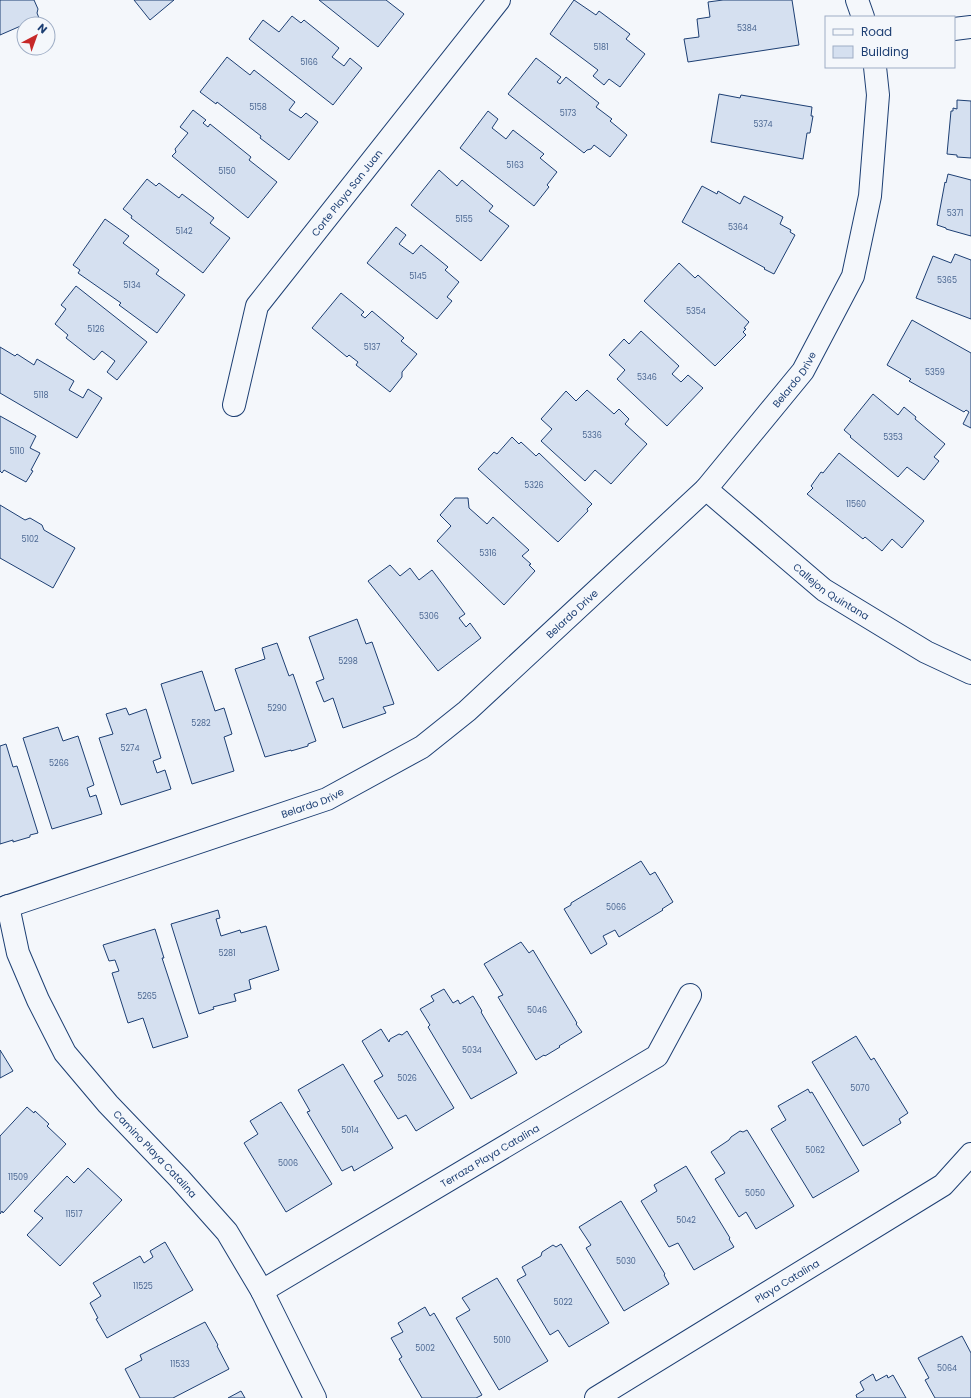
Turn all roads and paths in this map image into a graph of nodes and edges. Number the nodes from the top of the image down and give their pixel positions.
1 (499, 0) edge
2 (857, 0) edge
3 (863, 16) edge
4 (971, 27) edge
5 (955, 29) edge
6 (875, 68) edge
7 (234, 405) dead end
8 (706, 488) junction
9 (971, 673) edge
10 (4, 907) edge
11 (690, 995) dead end
12 (971, 1154) edge
13 (262, 1291) junction
14 (314, 1398) edge
15 (596, 1398) edge

1 - 7 street, Corte Playa San Juan
2 - 3 street
4 - 5 street
6 - 8 street, Belardo Drive
8 - 9 street, Callejon Quintana
8 - 10 street, Belardo Drive
10 - 13 street, Camino Playa Catalina
11 - 13 street, Terraza Playa Catalina
12 - 15 street, Playa Catalina
13 - 14 street, Camino Playa Catalina

